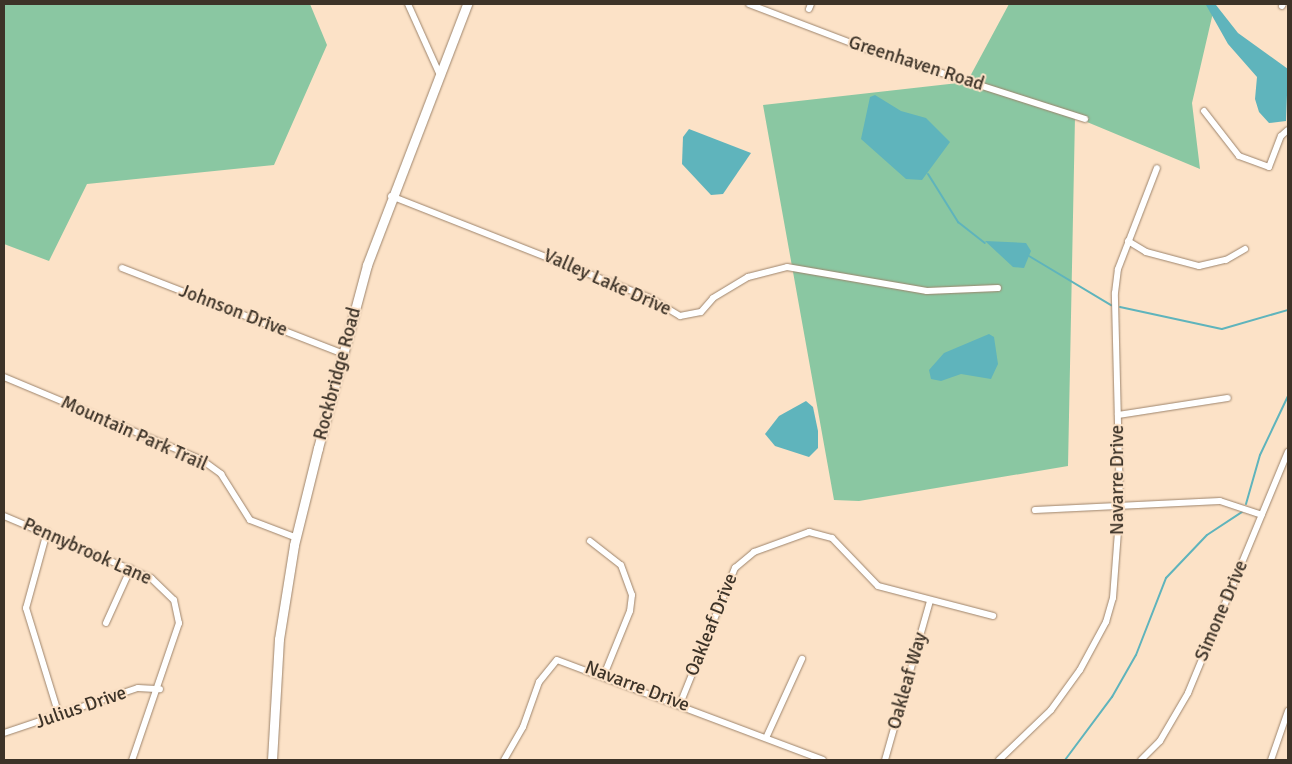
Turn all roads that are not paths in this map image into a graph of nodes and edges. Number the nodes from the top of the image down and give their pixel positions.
1 (408, 4) edge
2 (467, 4) edge
3 (749, 4) edge
4 (439, 73) junction
5 (1204, 111) dead end
6 (1085, 119) dead end
7 (1288, 130) edge
8 (1157, 168) dead end
9 (391, 196) junction
10 (1128, 241) junction
11 (1244, 248) dead end
12 (122, 268) dead end
13 (998, 288) dead end
14 (344, 354) junction
15 (4, 377) edge
16 (1228, 398) dead end
17 (1118, 415) junction
18 (1288, 452) edge
19 (1120, 504) junction
20 (1036, 510) dead end
21 (1262, 515) junction
22 (4, 516) edge
23 (47, 532) junction
24 (297, 538) junction
25 (590, 541) dead end
26 (131, 568) junction
27 (930, 601) junction
28 (993, 616) dead end
29 (106, 623) dead end
30 (802, 659) dead end
31 (604, 675) junction
32 (160, 689) junction
33 (680, 704) junction
34 (1288, 711) edge
35 (59, 715) junction
36 (4, 733) edge
37 (766, 738) junction
38 (132, 760) edge
39 (272, 760) edge
40 (504, 760) edge
41 (824, 760) edge
42 (885, 760) edge
43 (999, 760) edge
44 (1141, 760) edge
45 (1271, 760) edge

1 - 4 street
2 - 4 main road, Rockbridge Road
3 - 6 street, Greenhaven Road
4 - 9 main road, Rockbridge Road
5 - 7 street
8 - 10 street, Navarre Drive
9 - 13 street, Valley Lake Drive
9 - 14 main road, Rockbridge Road
10 - 11 street
10 - 17 street, Navarre Drive
12 - 14 street, Johnson Drive
14 - 24 main road, Rockbridge Road
15 - 24 street, Mountain Park Trail
16 - 17 street
17 - 19 street, Navarre Drive
18 - 21 street, Simone Drive
19 - 20 street
19 - 21 street
19 - 43 street, Navarre Drive
21 - 44 street, Simone Drive
22 - 23 street, Pennybrook Lane
23 - 26 street, Pennybrook Lane
23 - 35 street
24 - 39 main road, Rockbridge Road
25 - 31 street
26 - 29 street
26 - 32 street, Pennybrook Lane
27 - 28 street, Oakleaf Drive
27 - 33 street, Oakleaf Drive
27 - 42 street, Oakleaf Way
30 - 37 street
31 - 33 street, Navarre Drive
31 - 40 street, Navarre Drive
32 - 35 street, Julius Drive
32 - 38 street, Pennybrook Lane
33 - 37 street, Navarre Drive
34 - 45 street
35 - 36 street, Julius Drive
37 - 41 street, Navarre Drive

